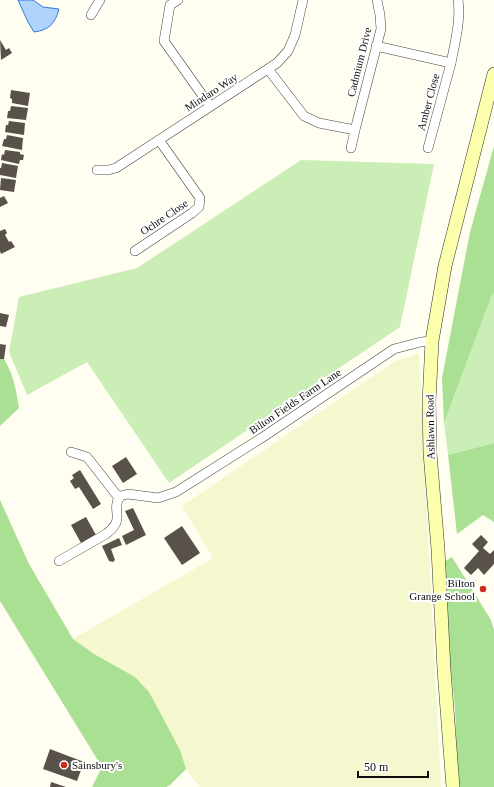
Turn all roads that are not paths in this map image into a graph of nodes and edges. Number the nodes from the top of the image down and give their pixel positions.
1 (100, 0) edge
2 (178, 0) edge
3 (302, 0) edge
4 (377, 0) edge
5 (458, 0) edge
6 (91, 15) dead end
7 (376, 46) junction
8 (451, 63) junction
9 (268, 69) junction
10 (494, 74) edge
11 (210, 106) junction
12 (355, 130) junction
13 (159, 140) junction
14 (351, 148) dead end
15 (428, 148) dead end
16 (97, 170) dead end
17 (135, 251) dead end
18 (432, 341) junction
19 (71, 452) dead end
20 (119, 498) junction
21 (59, 561) dead end
22 (453, 787) edge

1 - 6 street
2 - 11 street
3 - 9 street, Mindaro Way
4 - 7 street, Cadmium Drive
5 - 8 street, Amber Close
7 - 8 street, Amber Close
7 - 12 street, Cadmium Drive
8 - 15 street, Amber Close
9 - 11 street, Mindaro Way
9 - 12 street
10 - 18 main road, Ashlawn Road
11 - 13 street, Mindaro Way
12 - 14 street, Cadmium Drive
13 - 16 street, Mindaro Way
13 - 17 street, Ochre Close
18 - 20 street, Bilton Fields Farm Lane
18 - 22 main road, Ashlawn Road
19 - 20 street
20 - 21 street

